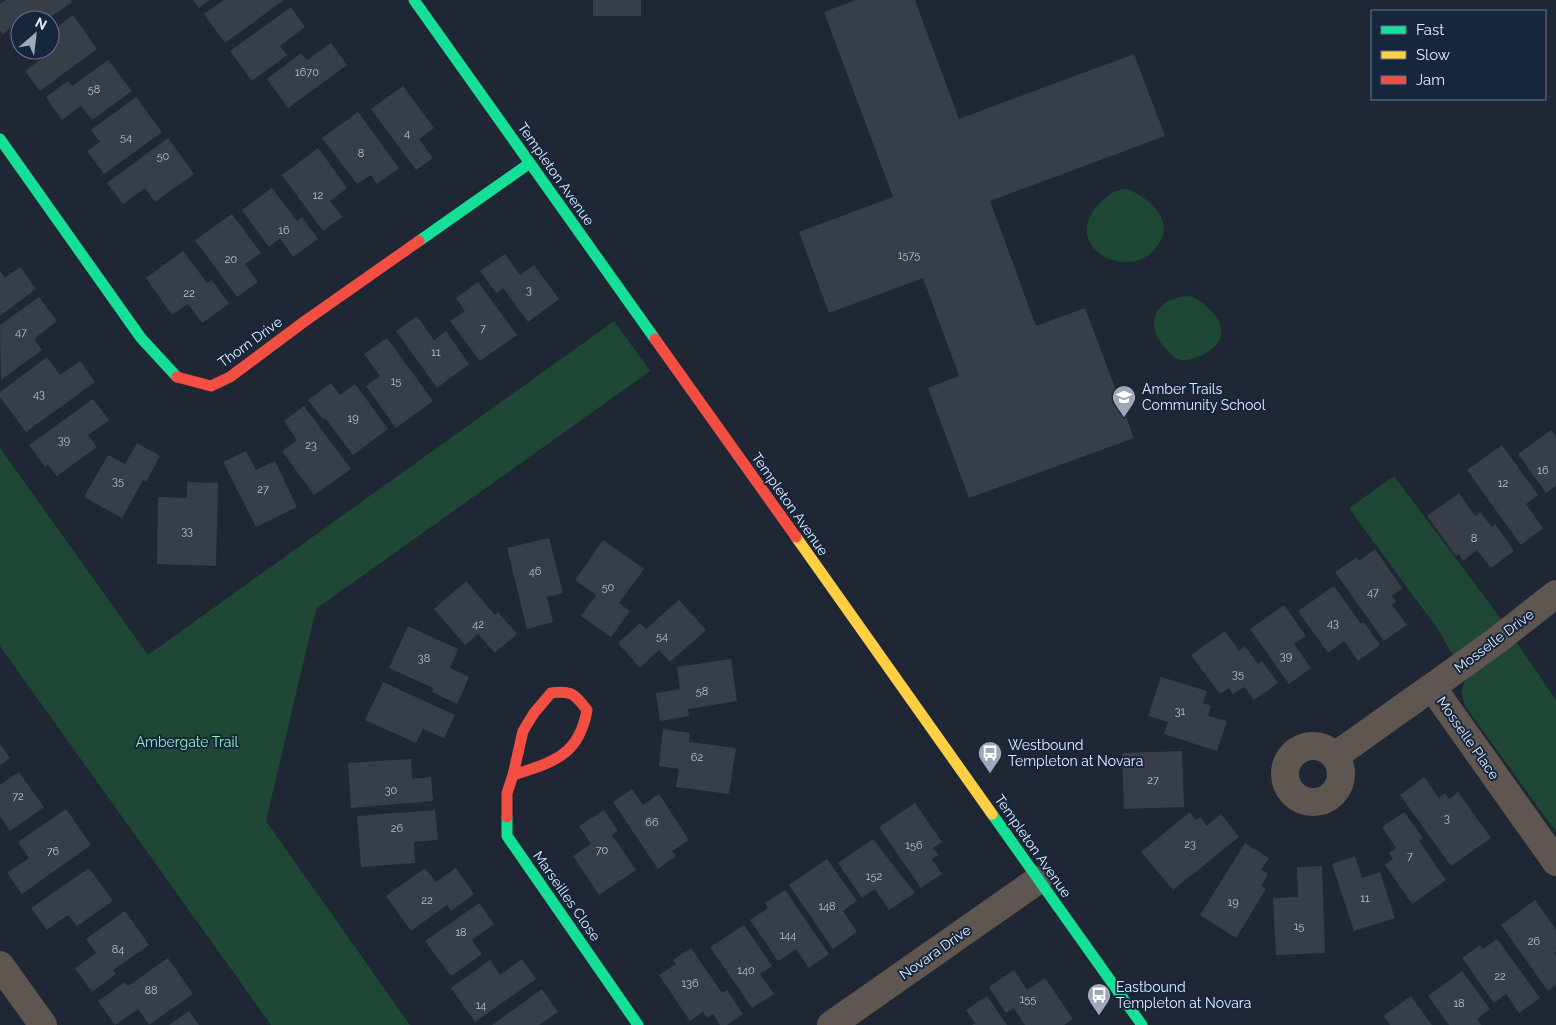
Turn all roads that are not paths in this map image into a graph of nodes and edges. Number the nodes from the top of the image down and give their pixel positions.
1 (414, 0) edge
2 (0, 139) edge
3 (530, 163) junction
4 (1556, 594) edge
5 (1432, 687) junction
6 (1335, 756) dead end
7 (513, 775) junction
8 (1556, 862) edge
9 (1038, 880) junction
10 (0, 965) edge
11 (43, 1025) edge
12 (638, 1025) edge
13 (831, 1025) edge
14 (1142, 1025) edge

1 - 3 street, Templeton Avenue
2 - 3 street, Thorn Drive
3 - 9 street, Templeton Avenue
4 - 5 street, Mosselle Drive
5 - 6 street, Mosselle Place
5 - 8 street, Mosselle Place
7 - 7 street, Marseilles Close
7 - 12 street, Marseilles Close
9 - 13 street, Novara Drive
9 - 14 street, Templeton Avenue
10 - 11 street

